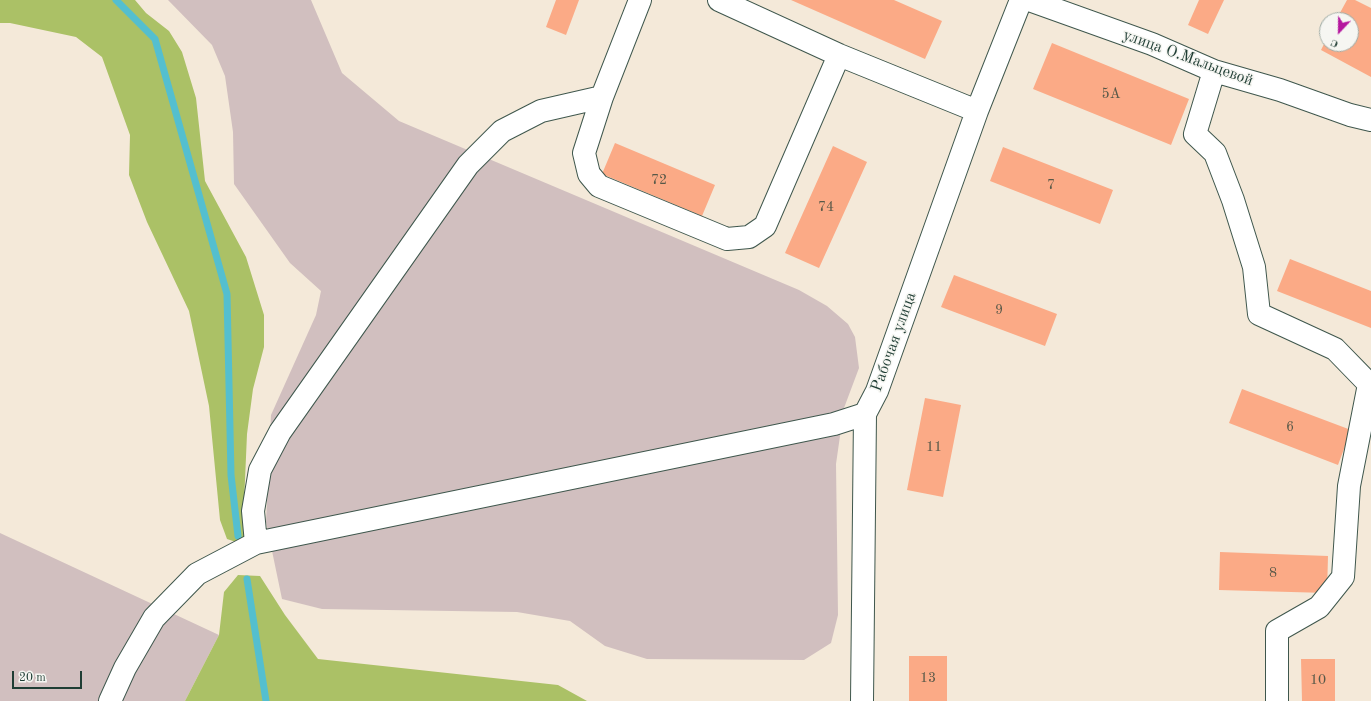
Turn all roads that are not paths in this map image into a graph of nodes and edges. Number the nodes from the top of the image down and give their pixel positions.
1 (640, 0) edge
2 (719, 0) edge
3 (1021, 0) edge
4 (1029, 0) edge
5 (838, 56) junction
6 (1214, 71) junction
7 (602, 97) junction
8 (977, 111) junction
9 (1371, 120) edge
10 (866, 414) junction
11 (256, 543) junction
12 (110, 701) edge
13 (862, 701) edge
14 (1277, 701) edge

1 - 7 street
2 - 5 street
3 - 8 street, Рабочая улица
4 - 6 street, улица О.Мальцевой
5 - 7 street
5 - 8 street
6 - 9 street, улица О.Мальцевой
6 - 14 street
7 - 11 street
8 - 10 street, Рабочая улица
10 - 11 street
10 - 13 street, Рабочая улица
11 - 12 street

